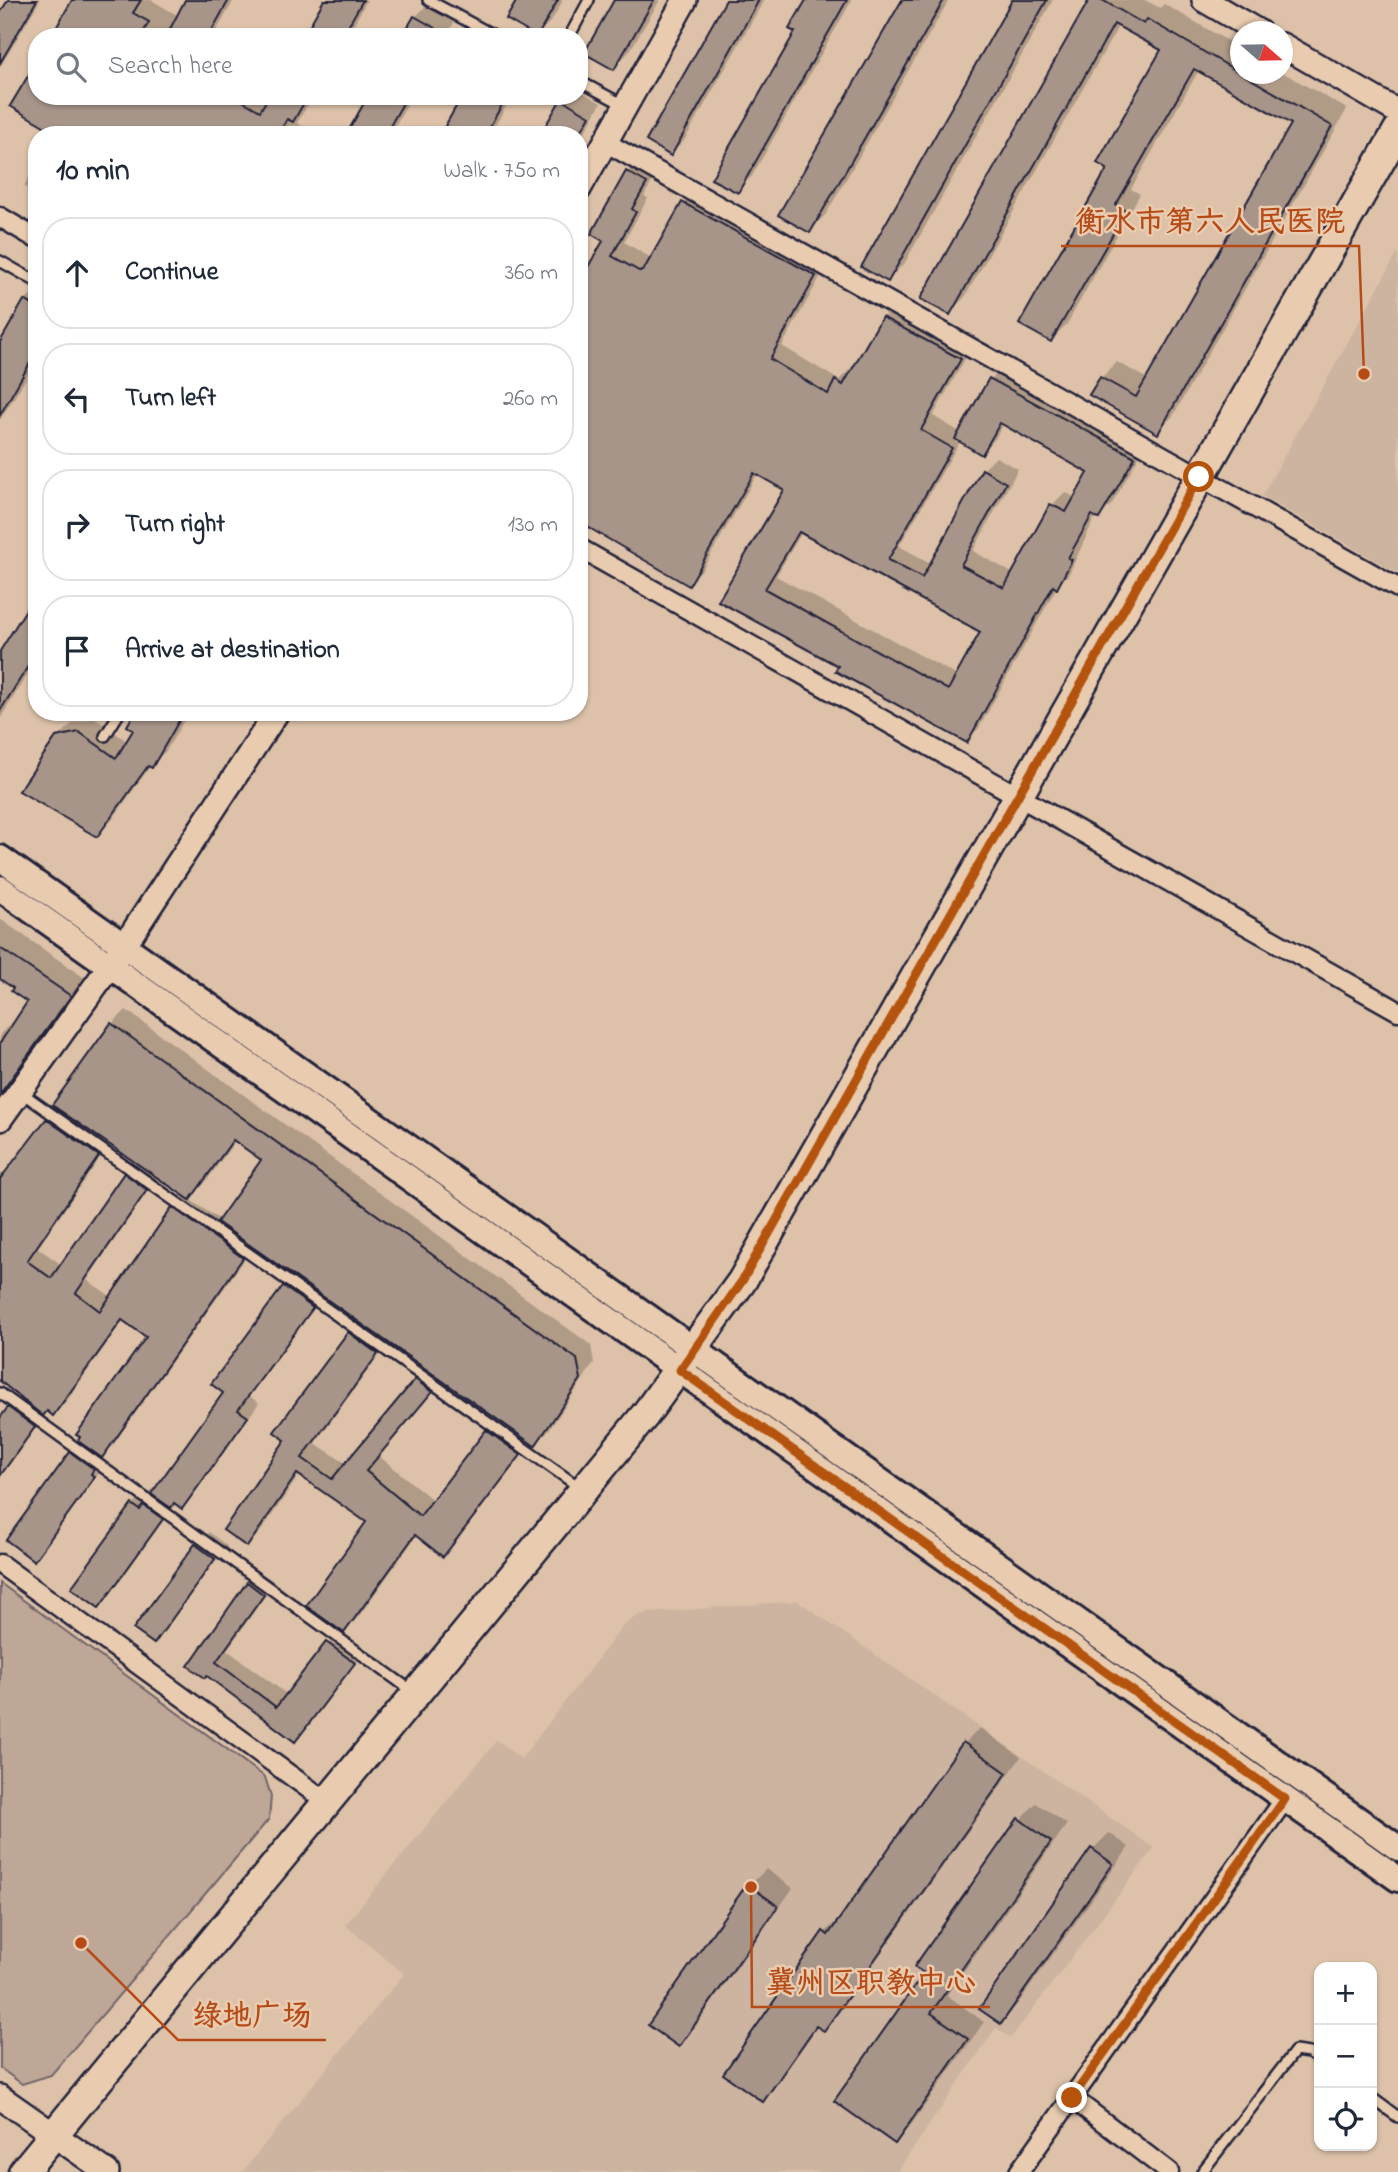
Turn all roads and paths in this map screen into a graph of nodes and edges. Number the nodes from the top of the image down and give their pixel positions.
1 (428, 0) edge
2 (589, 0) edge
3 (685, 0) edge
4 (1204, 0) edge
5 (1240, 21) edge
6 (480, 28) edge
7 (574, 28) edge
8 (1293, 51) edge
9 (588, 86) edge
10 (626, 106) junction
11 (1398, 112) edge
12 (1398, 130) edge
13 (606, 142) junction
14 (588, 173) edge
15 (0, 218) edge
16 (28, 234) edge
17 (0, 261) edge
18 (28, 277) edge
19 (1199, 477) junction
20 (588, 553) edge
21 (1398, 588) edge
22 (114, 721) edge
23 (271, 721) edge
24 (105, 736) dead end
25 (1018, 795) junction
26 (0, 858) edge
27 (0, 888) edge
28 (124, 946) junction
29 (109, 966) junction
30 (1398, 1011) edge
31 (20, 1092) junction
32 (0, 1119) edge
33 (687, 1360) junction
34 (0, 1393) edge
35 (583, 1490) junction
36 (0, 1564) edge
37 (416, 1694) junction
38 (1285, 1799) junction
39 (327, 1802) junction
40 (1398, 1848) edge
41 (1398, 1879) edge
42 (1314, 2056) edge
43 (0, 2097) edge
44 (1072, 2098) junction
45 (1377, 2102) edge
46 (1398, 2117) edge
47 (54, 2135) junction
48 (23, 2172) edge
49 (107, 2172) edge
50 (1019, 2172) edge
51 (1169, 2172) edge
52 (1202, 2172) edge

1 - 6 lane
2 - 7 lane
3 - 10 street
4 - 5 street
8 - 11 street
9 - 10 lane
10 - 13 street
12 - 19 main road
13 - 14 street
13 - 19 street
15 - 16 street
17 - 18 lane
19 - 21 street
19 - 25 main road
20 - 25 street
22 - 24 lane
23 - 28 street
25 - 30 street
25 - 33 main road
26 - 28 main road
27 - 29 main road
28 - 29 street
28 - 33 main road
29 - 31 street
29 - 33 main road
31 - 32 street
31 - 35 lane
33 - 35 main road
33 - 38 main road
33 - 40 main road
34 - 37 lane
35 - 37 main road
36 - 39 street
37 - 39 main road
38 - 41 main road
38 - 44 street
39 - 47 main road
42 - 52 lane
43 - 47 street
44 - 50 street
44 - 51 street
45 - 46 lane
47 - 48 main road
47 - 49 street

